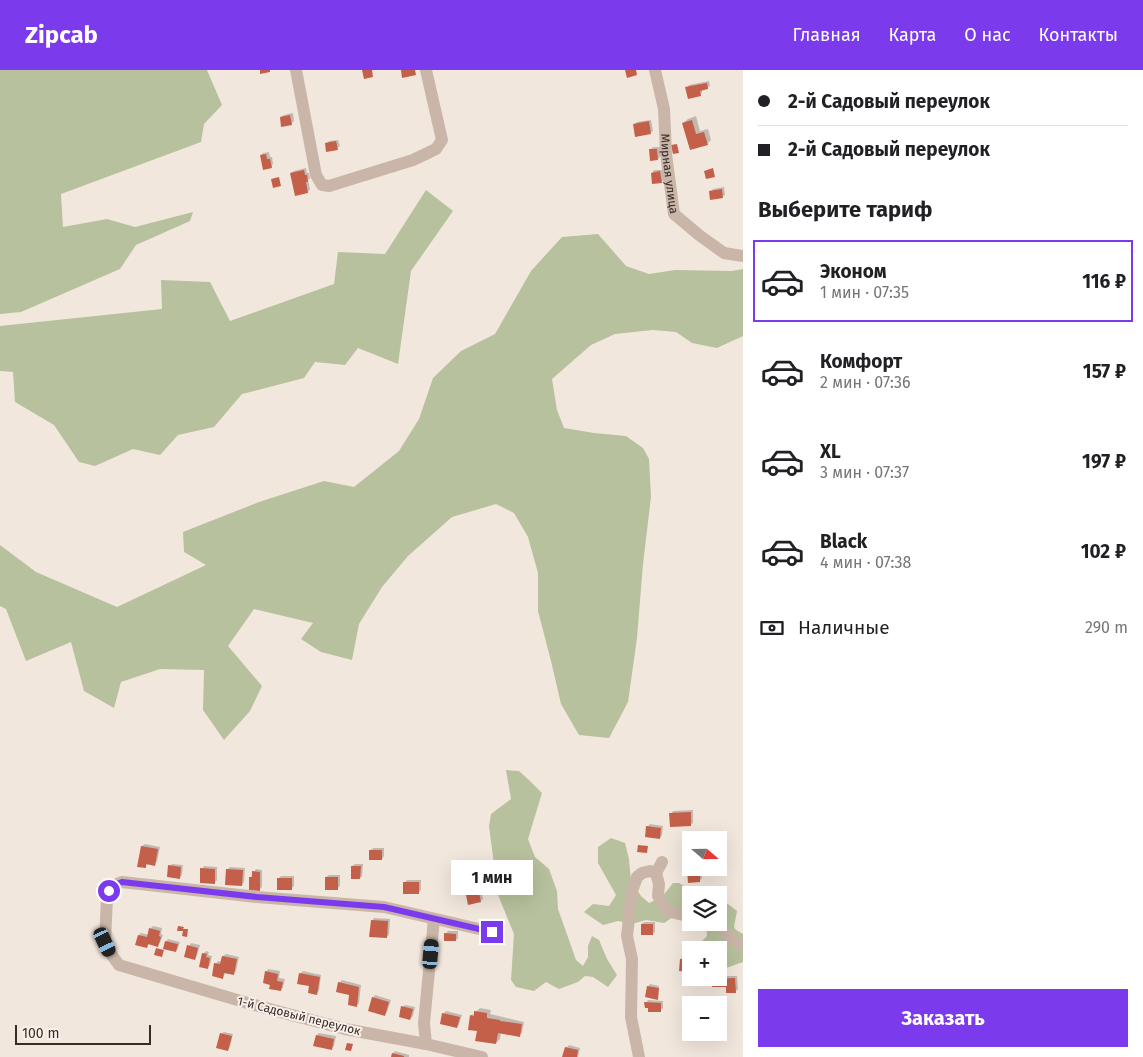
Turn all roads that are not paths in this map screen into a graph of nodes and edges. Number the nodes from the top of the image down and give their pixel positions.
1 (296, 70) edge
2 (426, 70) edge
3 (655, 70) edge
4 (743, 256) edge
5 (682, 915) edge
6 (434, 919) junction
7 (724, 931) edge
8 (492, 932) dead end
9 (743, 945) edge
10 (426, 1044) junction
11 (482, 1057) edge
12 (639, 1057) edge

1 - 2 street
3 - 4 street, Мирная улица
5 - 12 street
6 - 8 street
6 - 10 street
6 - 10 street, 1-й Садовый переулок
7 - 9 street
10 - 11 street, 1-й Садовый переулок

